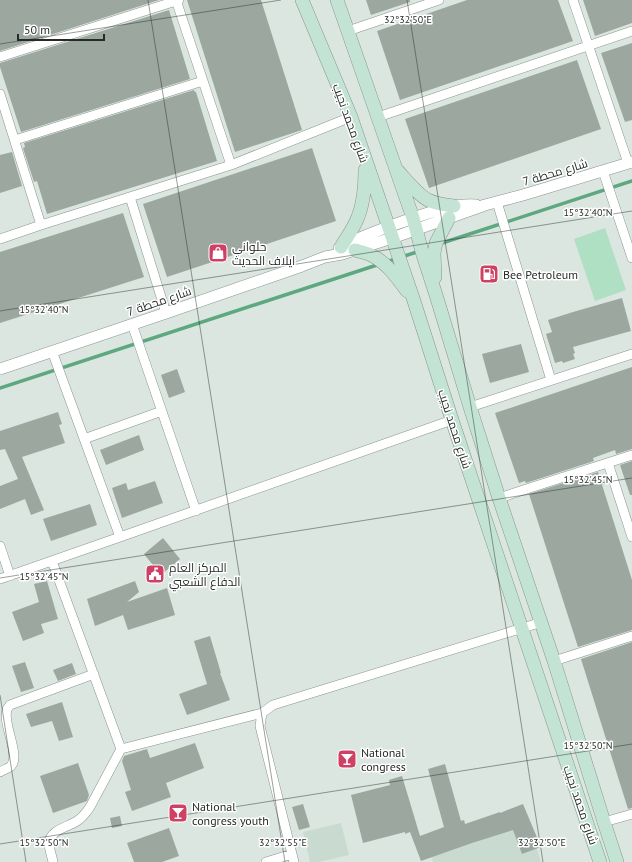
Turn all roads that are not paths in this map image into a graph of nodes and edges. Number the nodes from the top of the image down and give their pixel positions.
1 (177, 0) edge
2 (302, 0) edge
3 (337, 0) edge
4 (439, 0) edge
5 (573, 0) edge
6 (348, 31) junction
7 (632, 31) edge
8 (588, 46) junction
9 (0, 57) edge
10 (203, 81) junction
11 (0, 94) edge
12 (350, 117) junction
13 (378, 117) junction
14 (15, 140) junction
15 (365, 160) junction
16 (630, 162) edge
17 (231, 165) junction
18 (394, 167) junction
19 (603, 171) junction
20 (130, 197) junction
21 (497, 202) junction
22 (452, 212) junction
23 (415, 223) junction
24 (41, 225) junction
25 (390, 232) junction
26 (0, 239) edge
27 (341, 247) junction
28 (355, 250) junction
29 (325, 257) junction
30 (632, 258) edge
31 (436, 295) junction
32 (414, 301) junction
33 (166, 313) junction
34 (132, 324) junction
35 (52, 351) junction
36 (632, 354) edge
37 (0, 369) edge
38 (551, 380) junction
39 (470, 407) junction
40 (162, 411) junction
41 (452, 420) junction
42 (84, 439) junction
43 (632, 455) edge
44 (608, 463) junction
45 (499, 498) junction
46 (196, 511) junction
47 (120, 537) junction
48 (632, 537) edge
49 (0, 546) edge
50 (52, 561) junction
51 (10, 576) junction
52 (0, 580) edge
53 (542, 622) junction
54 (522, 628) junction
55 (632, 636) edge
56 (554, 661) junction
57 (94, 674) junction
58 (262, 712) junction
59 (121, 749) junction
60 (0, 772) edge
61 (632, 814) edge
62 (604, 822) junction
63 (293, 858) edge
64 (53, 862) edge
65 (266, 862) edge
66 (600, 862) edge
67 (617, 862) edge

1 - 9 street
1 - 10 street
2 - 12 main road, شارع محمد نجيب
3 - 6 main road, شارع محمد نجيب
4 - 6 street
5 - 8 street
6 - 13 main road, شارع محمد نجيب
7 - 8 street
8 - 13 street
8 - 16 street
10 - 14 street
10 - 17 street
11 - 14 street
12 - 15 main road, شارع محمد نجيب
12 - 17 street
13 - 18 main road, شارع محمد نجيب
14 - 24 street
15 - 25 main road, شارع محمد نجيب
15 - 27 main road
16 - 19 street, شارع محطة 7
17 - 20 street
18 - 22 main road
18 - 23 main road, شارع محمد نجيب
19 - 21 street, شارع محطة 7
19 - 30 street
20 - 24 street
20 - 33 street
21 - 22 street, شارع محطة 7
21 - 38 street
22 - 23 street, شارع محطة 7
22 - 31 main road
23 - 25 street, شارع محطة 7
23 - 31 main road, شارع محمد نجيب
24 - 26 street
25 - 27 street, شارع محطة 7
25 - 28 street, شارع محطة 7
25 - 32 main road, شارع محمد نجيب
27 - 29 street, شارع محطة 7
28 - 29 street, شارع محطة 7
28 - 32 main road
29 - 33 street, شارع محطة 7
31 - 39 main road, شارع محمد نجيب
32 - 41 main road, شارع محمد نجيب
33 - 34 street, شارع محطة 7
34 - 35 street, شارع محطة 7
34 - 40 street
35 - 37 street, شارع محطة 7
35 - 42 street
36 - 38 street
38 - 39 street
39 - 45 main road, شارع محمد نجيب
40 - 42 street
40 - 46 street
41 - 46 street
41 - 54 main road, شارع محمد نجيب
42 - 47 street
43 - 44 street
44 - 45 street
44 - 48 street
45 - 53 main road, شارع محمد نجيب
46 - 47 street
47 - 50 street
49 - 51 street
50 - 51 street
50 - 57 street
51 - 52 street
53 - 54 street
53 - 56 main road, شارع محمد نجيب
54 - 58 street
54 - 66 main road, شارع محمد نجيب
55 - 56 street
56 - 62 main road, شارع محمد نجيب
57 - 59 street
57 - 60 street
58 - 59 street
58 - 63 street
59 - 64 street
61 - 62 street
62 - 67 main road, شارع محمد نجيب
63 - 65 street

